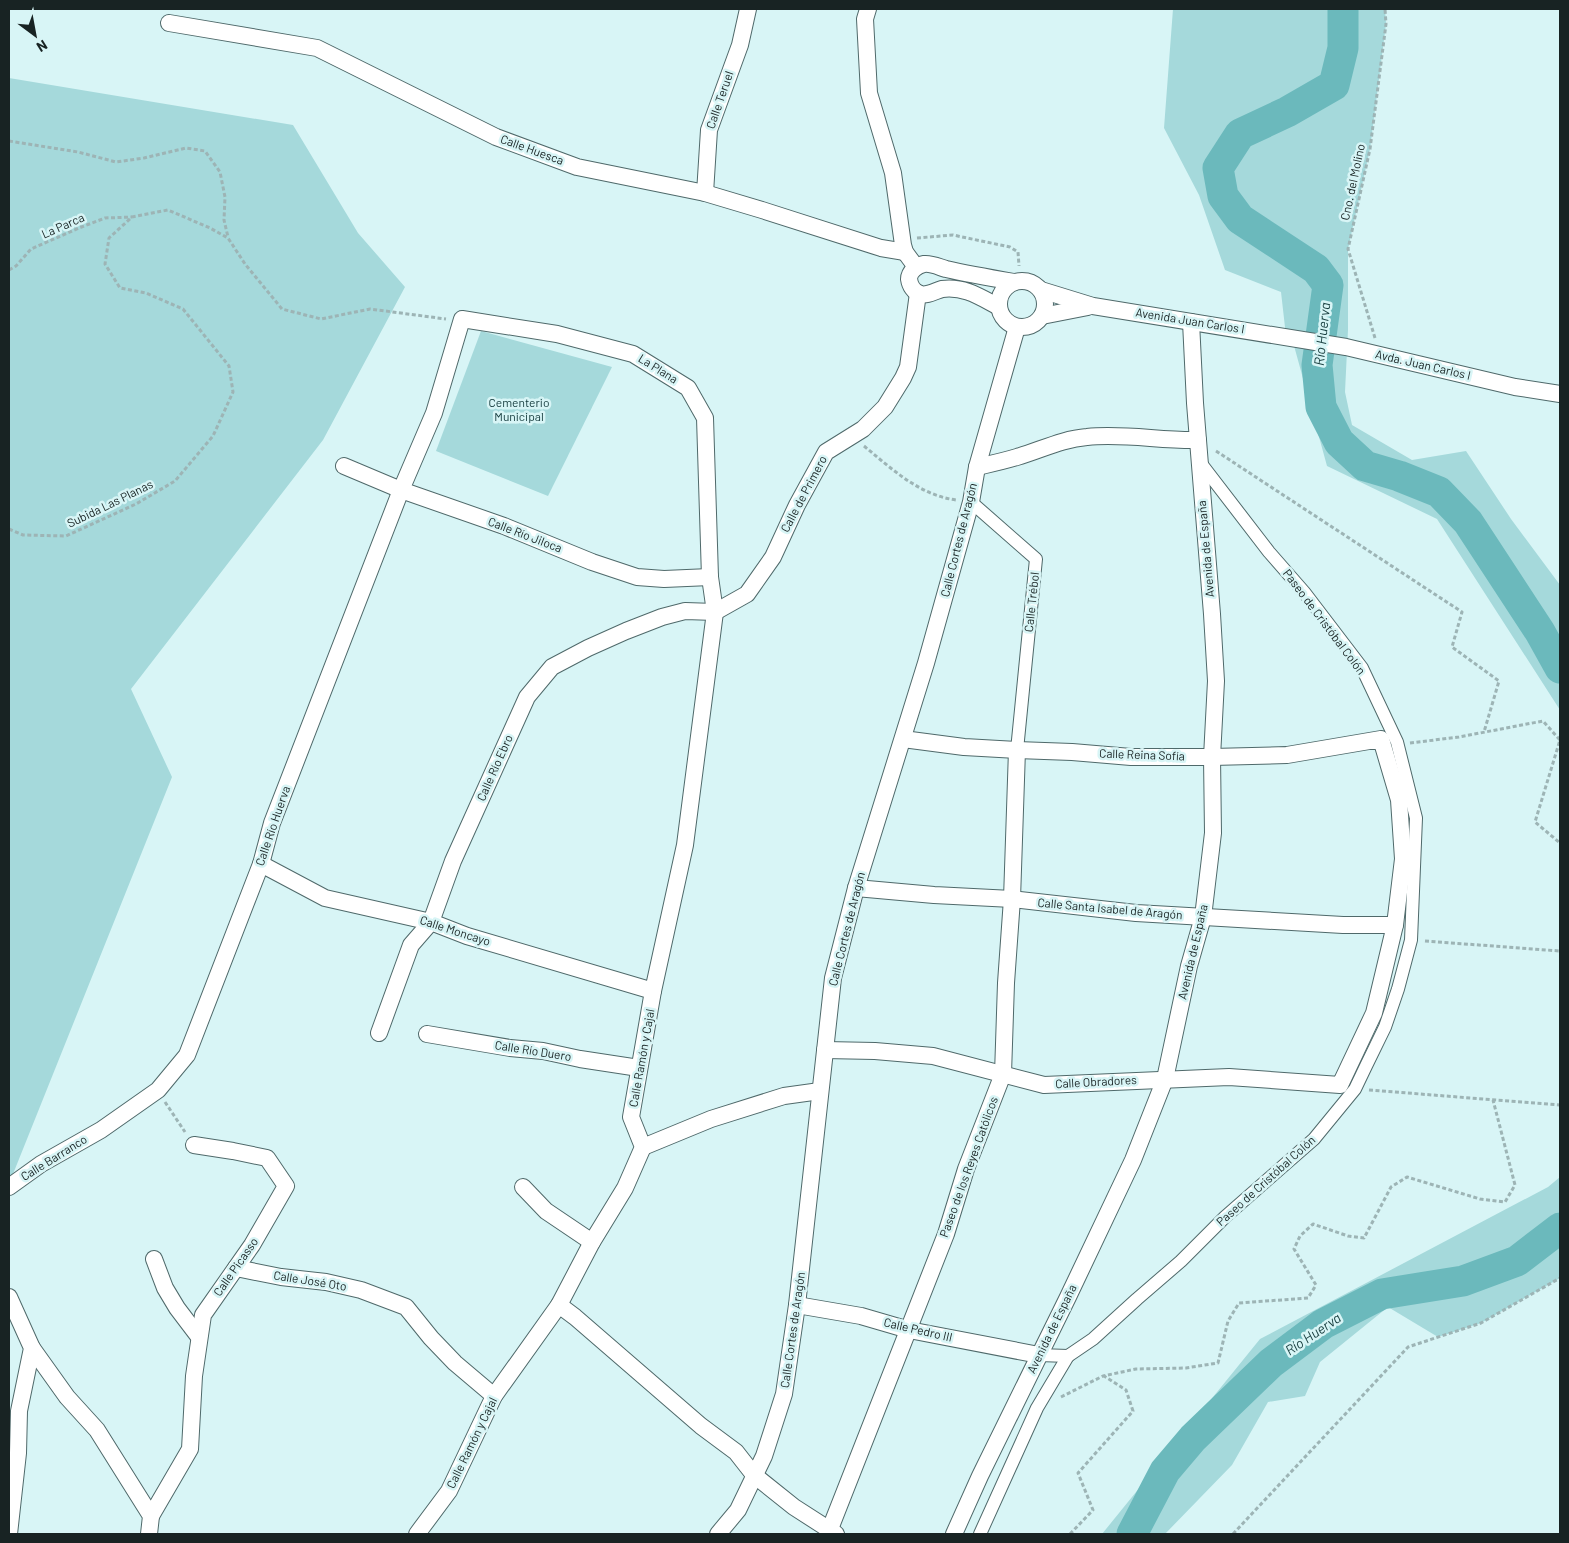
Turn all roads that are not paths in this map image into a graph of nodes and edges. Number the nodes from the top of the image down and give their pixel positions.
1 (748, 9) edge
2 (868, 9) edge
3 (169, 23) dead end
4 (705, 193) junction
5 (903, 246) junction
6 (916, 267) junction
7 (1017, 276) junction
8 (1042, 290) junction
9 (918, 294) junction
10 (1093, 306) junction
11 (999, 307) junction
12 (1042, 316) junction
13 (462, 319) joint
14 (1190, 322) junction
15 (1017, 327) junction
16 (1286, 336) joint
17 (1560, 394) edge
18 (1198, 440) junction
19 (1199, 461) junction
20 (344, 466) dead end
21 (977, 467) junction
22 (401, 490) junction
23 (971, 502) junction
24 (710, 577) junction
25 (715, 612) junction
26 (903, 739) junction
27 (1381, 739) joint
28 (1017, 750) junction
29 (1212, 757) junction
30 (261, 864) junction
31 (856, 888) junction
32 (1012, 899) junction
33 (1203, 917) junction
34 (431, 922) junction
35 (1395, 925) junction
36 (653, 991) junction
37 (379, 1033) dead end
38 (427, 1034) dead end
39 (825, 1050) junction
40 (639, 1068) junction
41 (1003, 1074) junction
42 (1165, 1079) junction
43 (1347, 1087) junction
44 (820, 1091) junction
45 (101, 1130) joint
46 (194, 1145) road end
47 (644, 1147) junction
48 (9, 1187) edge
49 (523, 1187) dead end
50 (592, 1242) junction
51 (154, 1259) dead end
52 (236, 1268) junction
53 (9, 1297) edge
54 (797, 1304) junction
55 (559, 1305) junction
56 (909, 1330) junction
57 (199, 1336) junction
58 (32, 1348) junction
59 (1039, 1355) junction
60 (1068, 1356) junction
61 (494, 1396) junction
62 (754, 1475) junction
63 (151, 1516) junction
64 (831, 1533) edge
65 (9, 1534) edge
66 (149, 1534) edge
67 (418, 1534) edge
68 (718, 1534) edge
69 (954, 1534) edge
70 (980, 1534) edge

1 - 4 street, Calle Teruel
2 - 5 street
3 - 4 street, Calle Huesca
4 - 5 street, Calle Huesca
5 - 6 street
6 - 7 street
6 - 9 street
7 - 8 street
7 - 11 street
8 - 10 street, Avenida Juan Carlos I
8 - 12 street
9 - 11 street
9 - 25 street, Calle de Primero
10 - 12 street, Avenida Juan Carlos I
10 - 14 street, Avenida Juan Carlos I
11 - 15 street
12 - 15 street
13 - 22 street, Calle Río Huerva
13 - 24 street, La Plana
14 - 16 street, Avenida Juan Carlos I
14 - 18 street, Avenida de España
15 - 21 street, Calle Cortes de Aragón
16 - 17 street, Avda. Juan Carlos I
18 - 19 street, Avenida de España
18 - 21 street
19 - 29 street, Avenida de España
19 - 43 street, Paseo de Cristóbal Colón
20 - 22 street, Calle Río Jiloca
21 - 23 street, Calle Cortes de Aragón
22 - 24 street, Calle Río Jiloca
22 - 30 street, Calle Río Huerva
23 - 26 street, Calle Cortes de Aragón
23 - 28 street, Calle Trébol
24 - 25 street, La Plana
25 - 34 street, Calle Río Ebro
25 - 36 street, Calle Ramón y Cajal
26 - 28 street, Calle Reina Sofía
26 - 31 street, Calle Cortes de Aragón
27 - 29 street, Calle Reina Sofía
27 - 35 street, Paseo de Cristóbal Colón
28 - 29 street, Calle Reina Sofía
28 - 32 street, Paseo de los Reyes Católicos
29 - 33 street, Avenida de España
30 - 34 street, Calle Moncayo
30 - 45 street, Calle Río Huerva
31 - 32 street, Calle Santa Isabel de Aragón
31 - 39 street, Calle Cortes de Aragón
32 - 33 street, Calle Santa Isabel de Aragón
32 - 41 street, Paseo de los Reyes Católicos
33 - 35 street, Calle Santa Isabel de Aragón
33 - 42 street, Avenida de España
34 - 36 street, Calle Moncayo
34 - 37 street, Calle Río Ebro
35 - 43 street, Paseo de Cristóbal Colón
36 - 40 street, Calle Ramón y Cajal
38 - 40 street, Calle Río Duero
39 - 41 street, Calle Obradores
39 - 44 street, Calle Cortes de Aragón
40 - 47 street, Calle Ramón y Cajal
41 - 42 street, Calle Obradores
41 - 56 street, Paseo de los Reyes Católicos
42 - 43 street, Calle Obradores
42 - 59 street, Avenida de España
43 - 60 street, Paseo de Cristóbal Colón
44 - 47 street
44 - 54 street, Calle Cortes de Aragón
45 - 48 street, Calle Barranco
46 - 52 street, Calle Picasso
47 - 50 street, Calle Ramón y Cajal
49 - 50 street
50 - 55 street, Calle Ramón y Cajal
51 - 57 street
52 - 57 street, Calle Picasso
52 - 61 street, Calle José Oto
53 - 58 street
54 - 56 street, Calle Pedro III
54 - 62 street, Calle Cortes de Aragón
55 - 61 street, Calle Ramón y Cajal
55 - 62 street
56 - 59 street, Calle Pedro III
56 - 64 street, Paseo de los Reyes Católicos
57 - 63 street, Calle Picasso
58 - 63 street
58 - 65 street
59 - 60 street
59 - 69 street, Avenida de España
60 - 70 street
61 - 67 street, Calle Ramón y Cajal
62 - 64 street
62 - 68 street, Calle Cortes de Aragón
63 - 66 street

